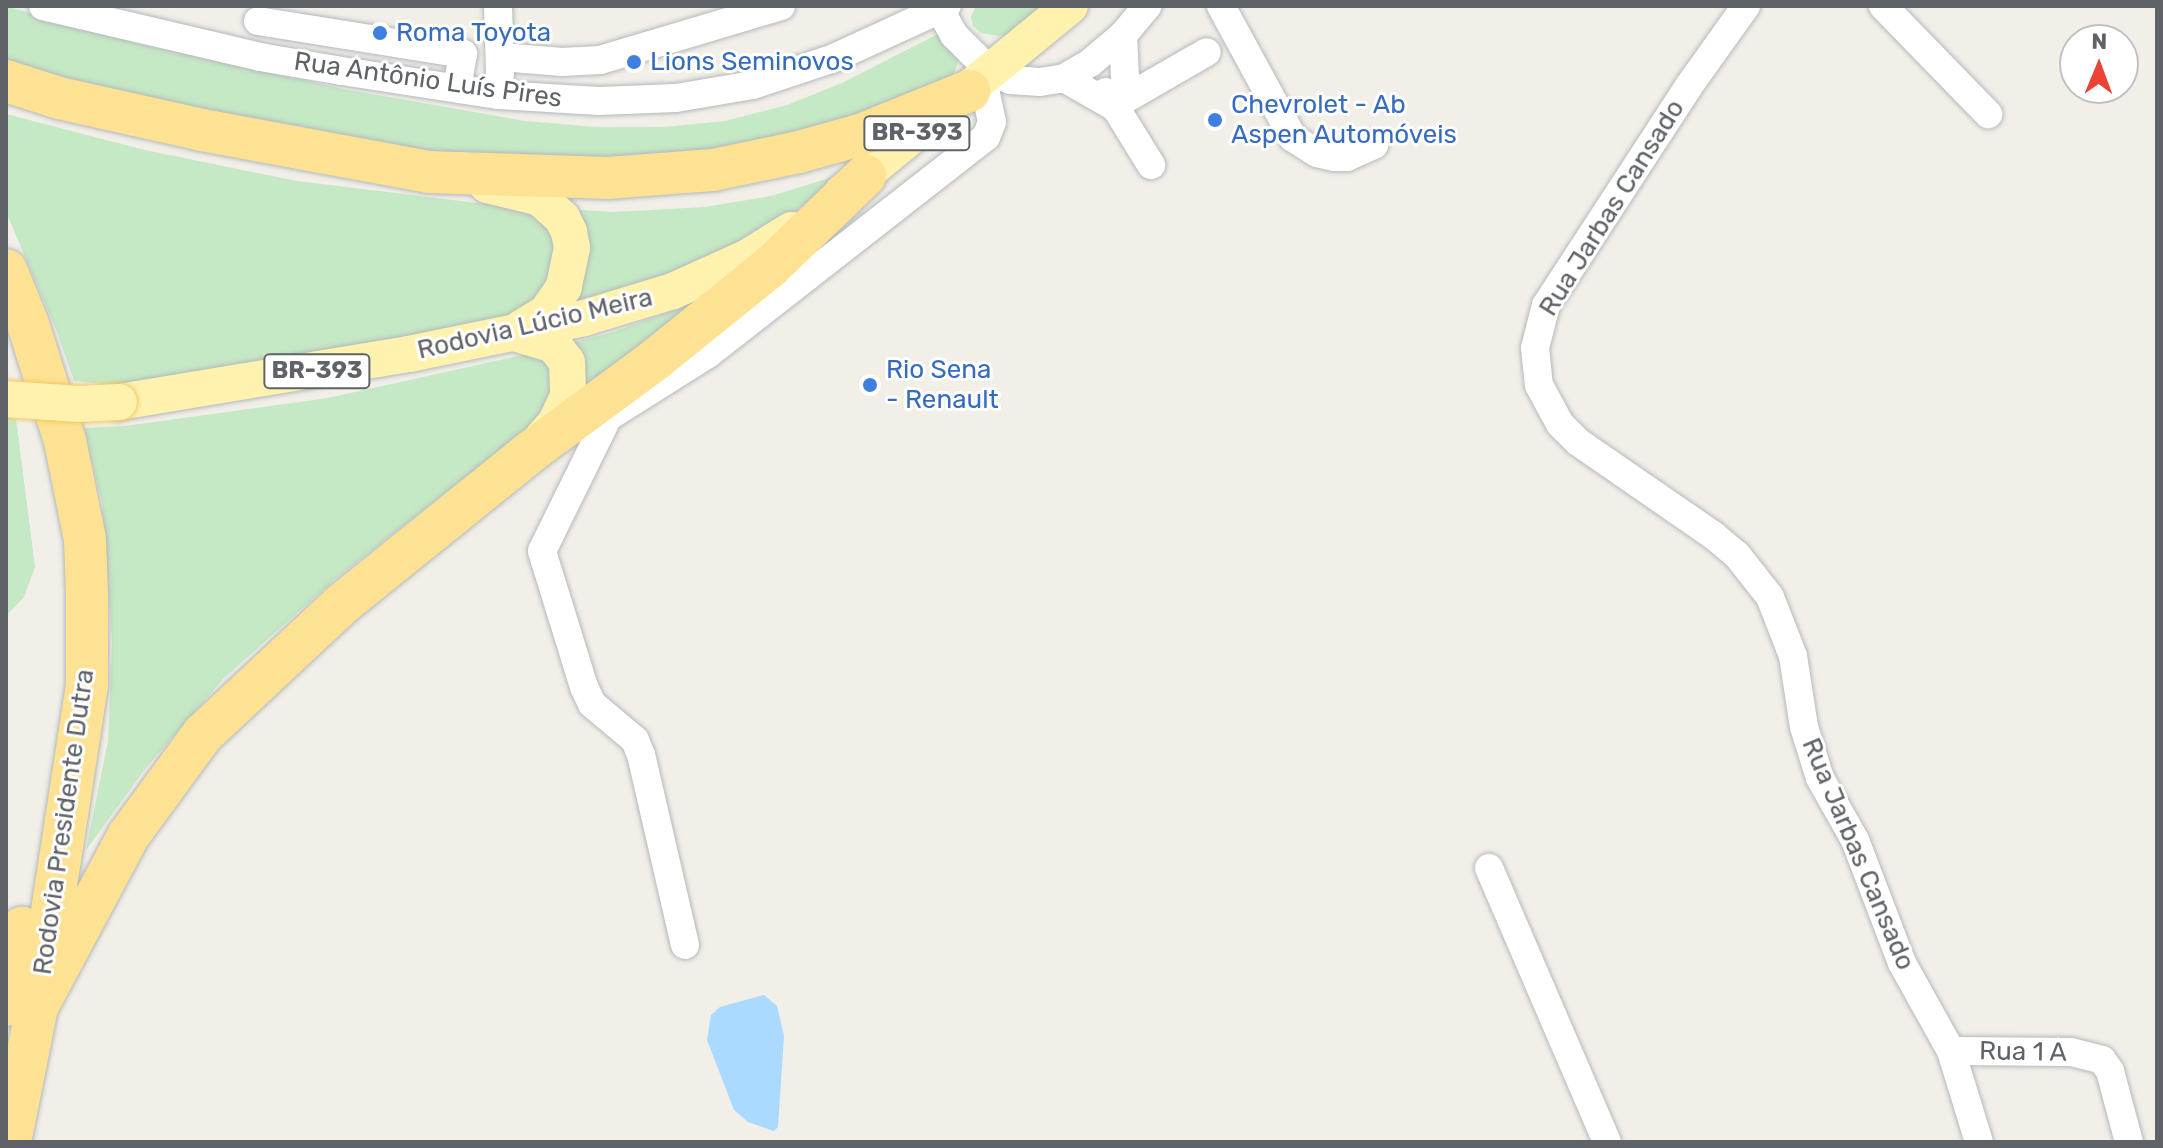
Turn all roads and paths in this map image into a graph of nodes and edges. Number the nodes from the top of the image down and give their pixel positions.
1 (43, 6) edge
2 (498, 6) edge
3 (781, 6) edge
4 (1070, 6) edge
5 (1147, 6) edge
6 (1221, 6) edge
7 (1746, 6) edge
8 (1883, 6) edge
9 (941, 7) edge
10 (258, 21) dead end
11 (1123, 35) junction
12 (1207, 52) dead end
13 (501, 57) junction
14 (1090, 63) junction
15 (1064, 78) junction
16 (6, 81) edge
17 (981, 81) junction
18 (457, 88) junction
19 (499, 95) junction
20 (1120, 102) junction
21 (1988, 114) dead end
22 (1374, 145) dead end
23 (1151, 165) dead end
24 (428, 172) junction
25 (865, 176) junction
26 (6, 270) edge
27 (513, 332) junction
28 (6, 346) edge
29 (6, 399) edge
30 (602, 411) junction
31 (529, 453) junction
32 (1489, 868) dead end
33 (685, 945) dead end
34 (22, 1006) edge
35 (1951, 1051) junction
36 (10, 1142) edge
37 (1607, 1142) edge
38 (1979, 1142) edge
39 (2129, 1142) edge

1 - 18 street, Rua Antônio Luís Pires
2 - 13 street
3 - 13 street
4 - 17 main road, Rodovia Lúcio Meira / BR-393
5 - 11 street
6 - 22 street
7 - 35 street, Rua Jarbas Cansado
8 - 21 street
9 - 17 street
9 - 19 street, Rua Antônio Luís Pires
10 - 18 street
11 - 14 street
11 - 20 street
12 - 20 street
13 - 19 street
14 - 15 street
14 - 20 street
15 - 17 street
15 - 20 street
16 - 24 highway
17 - 24 highway
17 - 25 main road, Rodovia Lúcio Meira / BR-393
17 - 30 street
18 - 19 street, Rua Antônio Luís Pires
20 - 23 street
24 - 27 main road
25 - 27 main road, Rodovia Lúcio Meira / BR-393
25 - 30 highway
26 - 34 highway, Rodovia Presidente Dutra
27 - 29 main road, Rodovia Lúcio Meira / BR-393, bridge
27 - 31 main road
28 - 34 highway, Rodovia Presidente Dutra
30 - 31 highway
30 - 33 street
31 - 34 highway
32 - 37 street
34 - 36 highway, Rodovia Presidente Dutra
35 - 38 street, Rua Jarbas Cansado
35 - 39 street, Rua 1 A

